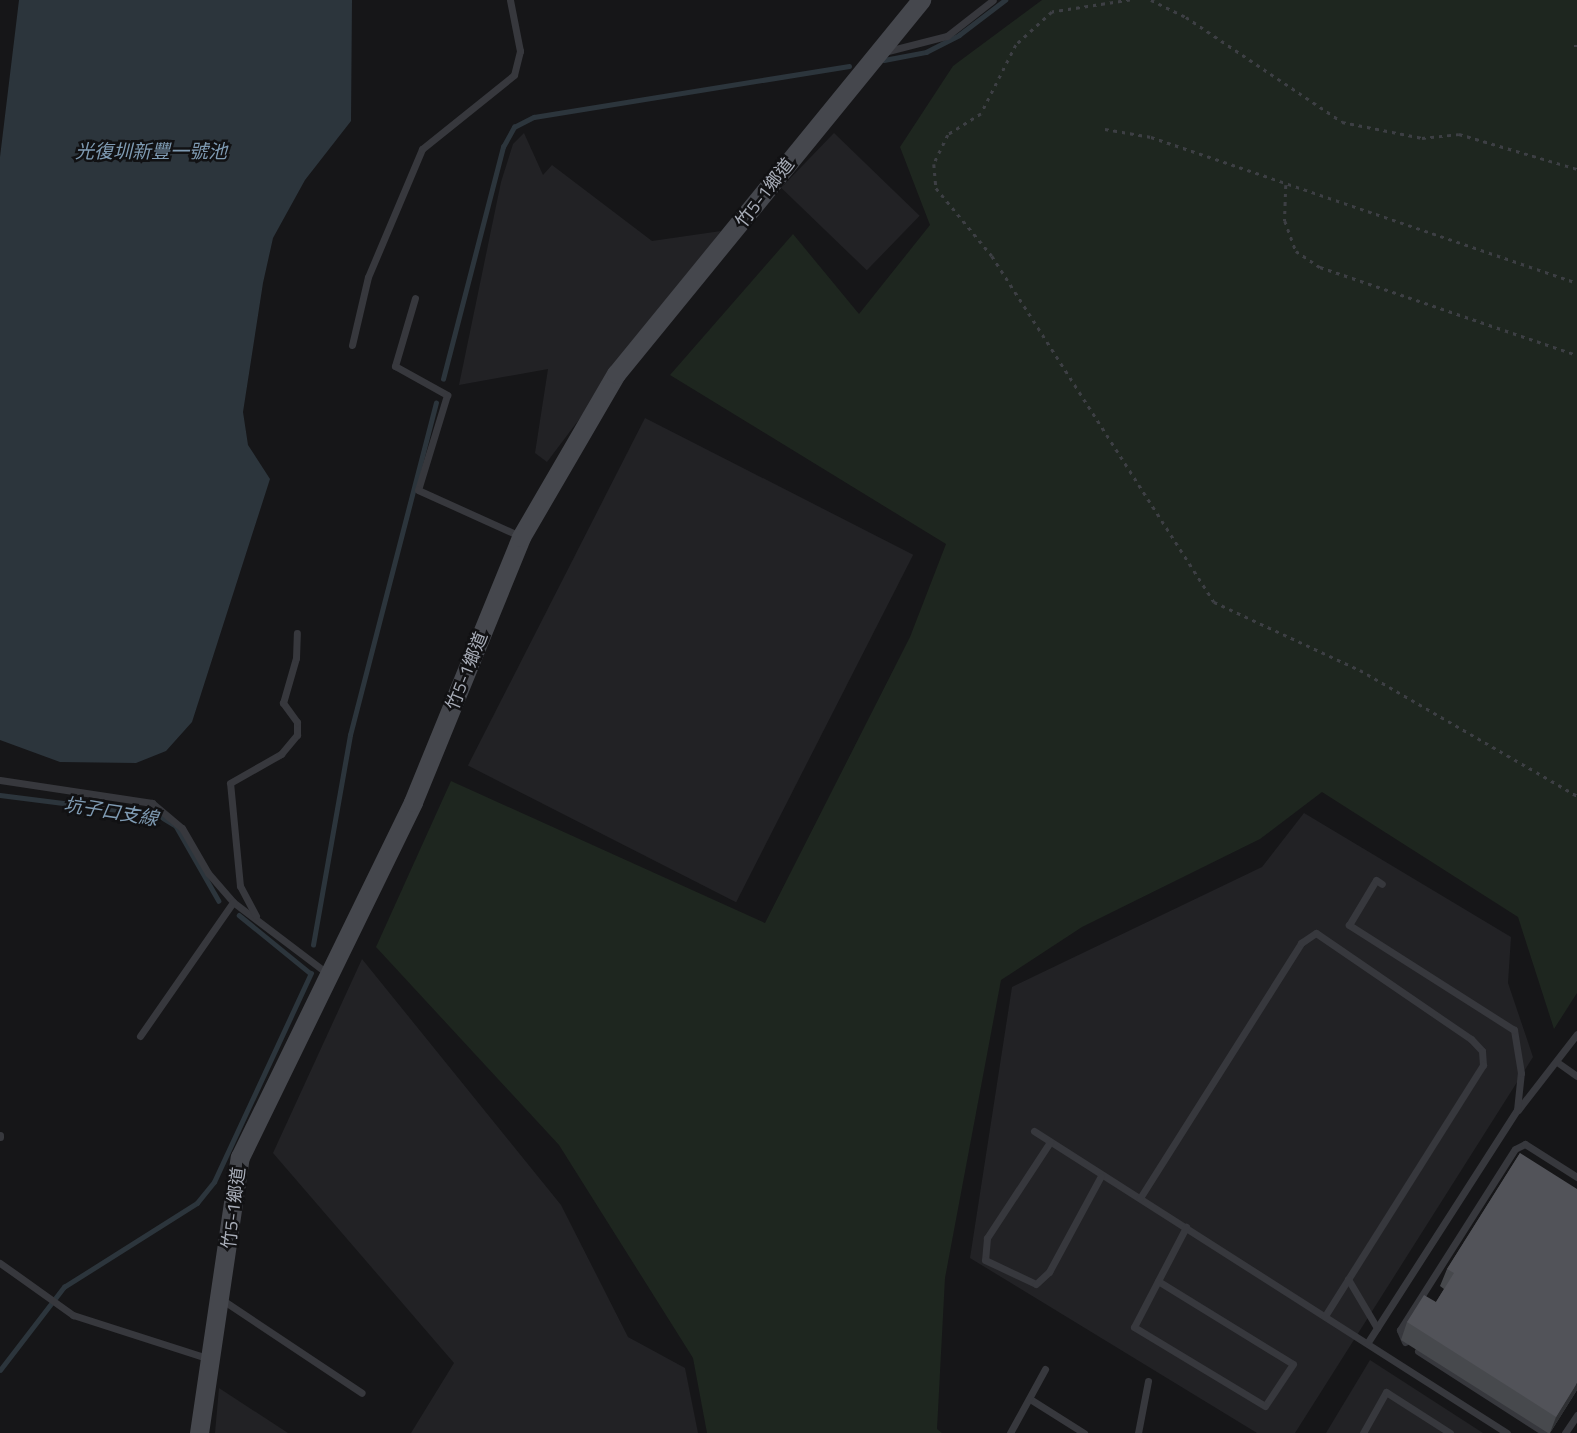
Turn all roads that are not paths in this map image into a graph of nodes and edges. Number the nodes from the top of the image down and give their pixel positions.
1 (510, 0) edge
2 (921, 0) edge
3 (993, 0) edge
4 (873, 55) junction
5 (415, 298) dead end
6 (352, 345) dead end
7 (521, 537) junction
8 (297, 633) dead end
9 (0, 780) edge
10 (1382, 884) dead end
11 (233, 902) junction
12 (256, 917) junction
13 (327, 973) junction
14 (1577, 1034) edge
15 (140, 1036) dead end
16 (1557, 1062) junction
17 (1577, 1076) edge
18 (1517, 1110) junction
19 (1034, 1131) dead end
20 (1050, 1142) junction
21 (1101, 1177) junction
22 (1577, 1177) edge
23 (1140, 1198) junction
24 (1186, 1227) junction
25 (0, 1263) edge
26 (1348, 1279) junction
27 (1158, 1281) junction
28 (220, 1298) junction
29 (1325, 1316) junction
30 (1377, 1328) junction
31 (1368, 1342) junction
32 (210, 1359) junction
33 (1045, 1369) dead end
34 (1148, 1381) dead end
35 (362, 1393) dead end
36 (1030, 1399) junction
37 (1577, 1415) edge
38 (199, 1433) edge
39 (1010, 1433) edge
40 (1084, 1433) edge
41 (1138, 1433) edge
42 (1363, 1433) edge
43 (1450, 1433) edge
44 (1507, 1433) edge
45 (1545, 1433) edge
46 (1565, 1433) edge

1 - 6 lane
2 - 4 street, 竹5-1鄉道
3 - 4 lane
4 - 7 street, 竹5-1鄉道
5 - 7 lane
7 - 13 street, 竹5-1鄉道
8 - 12 lane
9 - 11 lane
10 - 18 lane
11 - 12 lane
11 - 15 lane
12 - 13 lane
13 - 28 street, 竹5-1鄉道
14 - 16 lane
16 - 17 lane
16 - 18 lane
18 - 30 lane
19 - 20 lane
20 - 21 lane
20 - 21 lane
21 - 23 lane
22 - 45 lane
23 - 24 lane
23 - 26 lane
24 - 27 lane
24 - 29 lane
25 - 32 lane
26 - 29 lane
26 - 30 lane
27 - 27 lane
28 - 32 street, 竹5-1鄉道
28 - 35 lane
29 - 31 lane
30 - 31 lane
31 - 44 lane
32 - 38 street, 竹5-1鄉道
33 - 36 lane
34 - 41 lane
36 - 39 lane
36 - 40 lane
37 - 46 lane
42 - 43 lane

